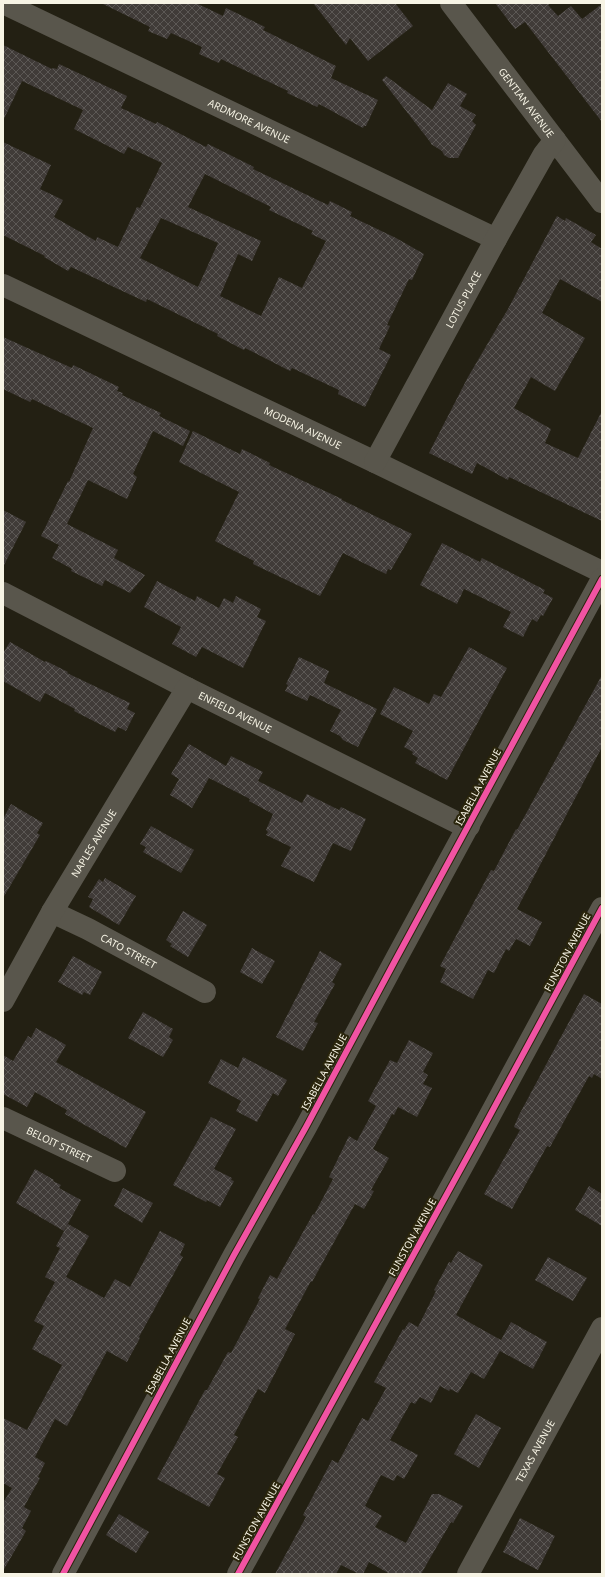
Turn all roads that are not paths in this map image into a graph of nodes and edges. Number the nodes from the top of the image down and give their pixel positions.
1 (3, 3) edge
2 (451, 3) edge
3 (555, 140) junction
4 (602, 202) edge
5 (496, 239) junction
6 (3, 285) edge
7 (375, 462) junction
8 (602, 572) edge
9 (602, 579) edge
10 (3, 593) edge
11 (187, 688) junction
12 (469, 826) junction
13 (602, 908) edge
14 (52, 912) junction
15 (205, 992) dead end
16 (3, 1001) edge
17 (3, 1118) edge
18 (115, 1171) dead end
19 (602, 1328) edge
20 (63, 1574) edge
21 (238, 1574) edge
22 (468, 1574) edge

1 - 5 street, ARDMORE AVENUE
2 - 3 street, GENTIAN AVENUE
3 - 4 street, GENTIAN AVENUE
3 - 5 street, LOTUS PLACE
5 - 7 street, LOTUS PLACE
6 - 7 street, MODENA AVENUE
7 - 8 street, MODENA AVENUE
9 - 12 street, ISABELLA AVENUE
10 - 11 street, ENFIELD AVENUE
11 - 12 street, ENFIELD AVENUE
11 - 14 street, NAPLES AVENUE
12 - 20 street, ISABELLA AVENUE
13 - 21 street, FUNSTON AVENUE
14 - 15 street, CATO STREET
14 - 16 street, NAPLES AVENUE
17 - 18 street, BELOIT STREET
19 - 22 street, TEXAS AVENUE

